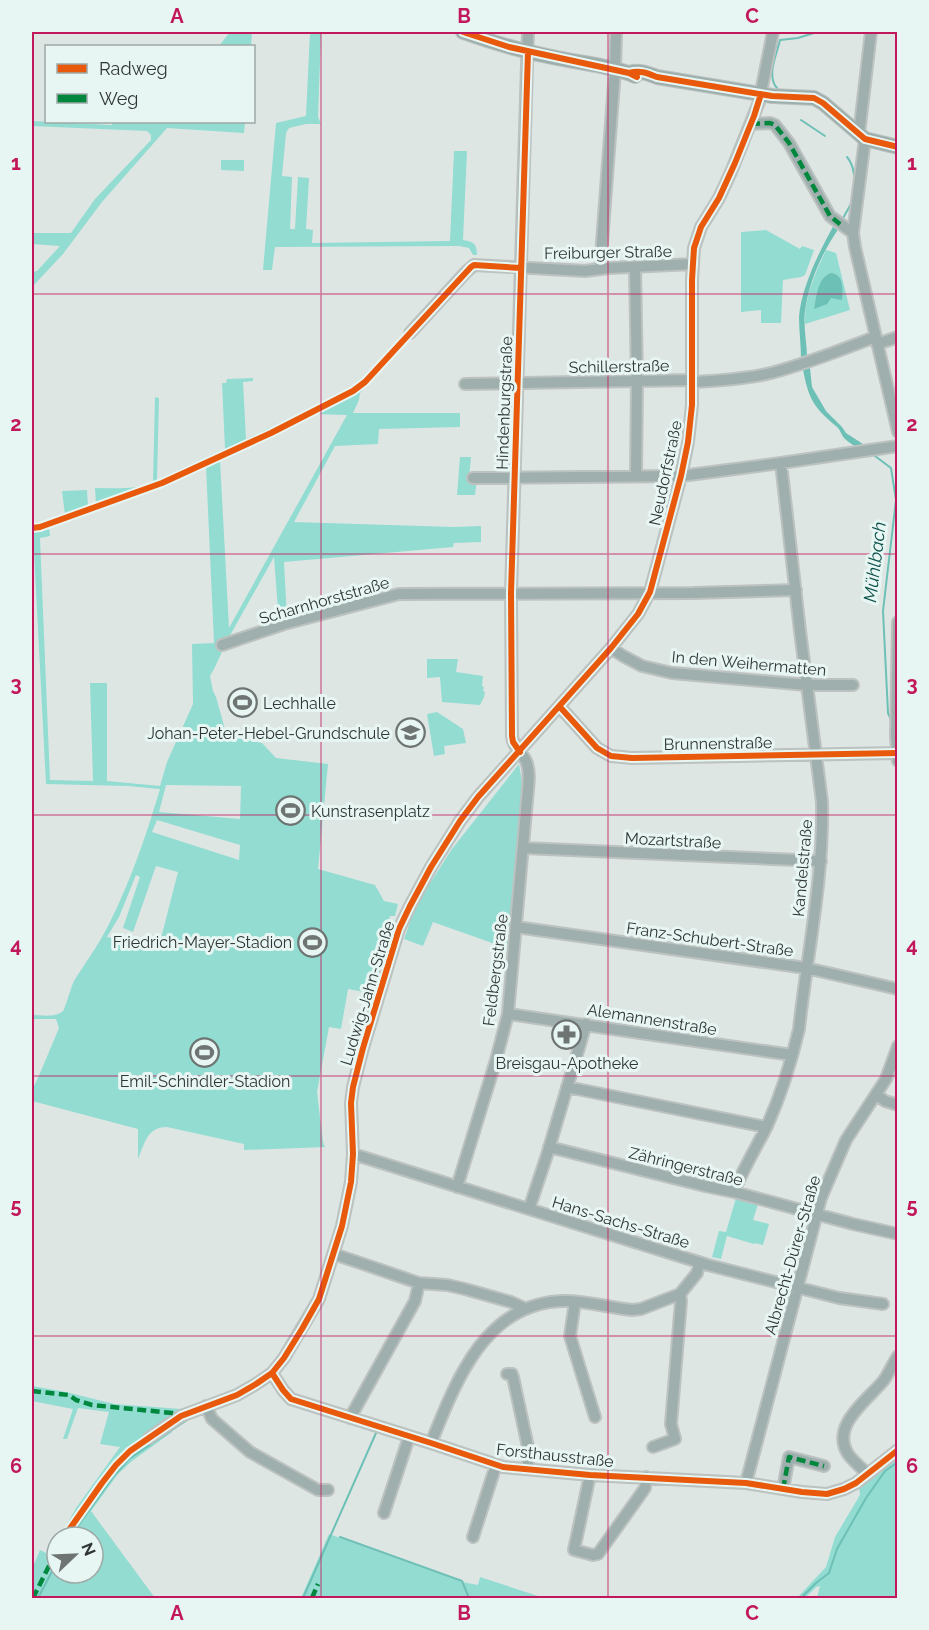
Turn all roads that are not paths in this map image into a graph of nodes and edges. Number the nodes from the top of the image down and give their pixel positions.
1 (463, 32) edge
2 (528, 32) edge
3 (615, 32) edge
4 (773, 32) edge
5 (871, 32) edge
6 (528, 52) junction
7 (622, 71) junction
8 (761, 94) junction
9 (751, 124) junction
10 (862, 136) junction
11 (897, 147) edge
12 (853, 233) junction
13 (693, 264) junction
14 (635, 267) junction
15 (521, 268) junction
16 (600, 269) junction
17 (410, 333) dead end
18 (897, 337) edge
19 (876, 341) junction
20 (693, 380) junction
21 (637, 381) junction
22 (518, 382) junction
23 (465, 384) dead end
24 (897, 432) edge
25 (897, 446) edge
26 (781, 463) junction
27 (636, 476) junction
28 (681, 476) junction
29 (515, 477) junction
30 (473, 478) dead end
31 (796, 590) junction
32 (650, 592) junction
33 (511, 593) junction
34 (897, 622) edge
35 (222, 645) dead end
36 (611, 648) junction
37 (897, 667) edge
38 (807, 685) junction
39 (853, 685) dead end
40 (560, 707) junction
41 (519, 752) junction
42 (897, 753) edge
43 (816, 755) junction
44 (897, 761) edge
45 (524, 848) junction
46 (820, 861) junction
47 (516, 927) junction
48 (806, 968) junction
49 (897, 989) edge
50 (507, 1014) junction
51 (585, 1024) junction
52 (897, 1046) edge
53 (792, 1055) junction
54 (567, 1088) junction
55 (877, 1095) junction
56 (897, 1105) edge
57 (766, 1127) junction
58 (549, 1147) junction
59 (353, 1154) junction
60 (457, 1187) junction
61 (734, 1192) junction
62 (529, 1209) junction
63 (816, 1215) junction
64 (897, 1234) edge
65 (334, 1254) junction
66 (699, 1262) junction
67 (418, 1283) junction
68 (797, 1287) junction
69 (680, 1294) junction
70 (575, 1302) junction
71 (883, 1304) dead end
72 (524, 1308) junction
73 (897, 1356) edge
74 (272, 1373) junction
75 (507, 1374) dead end
76 (206, 1406) junction
77 (595, 1417) dead end
78 (350, 1418) junction
79 (148, 1437) dead end
80 (409, 1437) junction
81 (431, 1443) junction
82 (653, 1447) dead end
83 (897, 1450) edge
84 (496, 1465) junction
85 (824, 1466) dead end
86 (528, 1469) junction
87 (590, 1474) junction
88 (868, 1474) junction
89 (646, 1477) junction
90 (746, 1483) junction
91 (783, 1489) junction
92 (328, 1490) dead end
93 (384, 1513) dead end
94 (473, 1537) dead end

1 - 6 main road
2 - 6 street, Hindenburgstraße
3 - 7 street
4 - 8 street, Neudorfstraße
5 - 10 street
6 - 7 main road
6 - 15 street, Hindenburgstraße
7 - 8 main road
7 - 16 street
8 - 9 street, Neudorfstraße
8 - 10 main road
9 - 12 street
9 - 13 street, Neudorfstraße
10 - 11 main road
10 - 12 street
12 - 19 street
13 - 14 street, Freiburger Straße
13 - 20 street, Neudorfstraße
14 - 16 street, Freiburger Straße
14 - 21 street
15 - 16 street, Freiburger Straße
15 - 17 street, Freiburger Straße
15 - 22 street, Hindenburgstraße
18 - 19 street, Schillerstraße
19 - 20 street, Schillerstraße
19 - 24 street
20 - 21 street, Schillerstraße
20 - 28 street, Neudorfstraße
21 - 22 street, Schillerstraße
21 - 27 street
22 - 23 street, Schillerstraße
22 - 29 street, Hindenburgstraße
25 - 26 street
26 - 28 street
26 - 31 street, Kandelstraße
27 - 28 street
27 - 29 street
28 - 32 street, Neudorfstraße
29 - 30 street
29 - 33 street, Hindenburgstraße
31 - 32 street, Scharnhorststraße
31 - 38 street, Kandelstraße
32 - 33 street, Scharnhorststraße
32 - 36 street, Neudorfstraße
33 - 35 street, Scharnhorststraße
33 - 41 street, Hindenburgstraße
34 - 37 street
36 - 38 street, In den Weihermatten
36 - 40 street, Neudorfstraße
37 - 42 street
38 - 39 street, In den Weihermatten
38 - 43 street, Kandelstraße
40 - 41 street, Neudorfstraße
40 - 43 street, Brunnenstraße
41 - 45 street, Feldbergstraße
41 - 59 street, Ludwig-Jahn-Straße
42 - 43 street, Brunnenstraße
42 - 44 street
43 - 46 street, Kandelstraße
45 - 46 street, Mozartstraße
45 - 47 street, Feldbergstraße
46 - 48 street, Kandelstraße
47 - 48 street, Franz-Schubert-Straße
47 - 50 street, Feldbergstraße
48 - 49 street, Franz-Schubert-Straße
48 - 53 street, Kandelstraße
50 - 51 street, Alemannenstraße
50 - 60 street, Feldbergstraße
51 - 53 street, Alemannenstraße
51 - 54 street
52 - 55 street, Albrecht-Dürer-Straße
53 - 57 street, Kandelstraße
54 - 57 street
54 - 58 street
55 - 56 street
55 - 63 street, Albrecht-Dürer-Straße
57 - 61 street, Kandelstraße
58 - 61 street, Zähringerstraße
58 - 62 street
59 - 60 street, Hans-Sachs-Straße
59 - 65 street, Ludwig-Jahn-Straße
60 - 62 street, Hans-Sachs-Straße
61 - 63 street, Zähringerstraße
62 - 66 street, Hans-Sachs-Straße
63 - 64 street, Zähringerstraße
63 - 68 street, Albrecht-Dürer-Straße
65 - 67 street
65 - 74 street, Ludwig-Jahn-Straße
66 - 68 street, Hans-Sachs-Straße
66 - 69 street
67 - 72 street
67 - 78 street
68 - 71 street, Hans-Sachs-Straße
68 - 90 street, Albrecht-Dürer-Straße
69 - 70 street
69 - 82 street
70 - 72 street
70 - 77 street
72 - 81 street
73 - 88 street
74 - 76 street, Ludwig-Jahn-Straße
74 - 78 street, Forsthausstraße
75 - 86 street
76 - 79 street, Ludwig-Jahn-Straße
76 - 92 street
78 - 80 street, Forsthausstraße
80 - 81 street, Forsthausstraße
80 - 93 street
81 - 84 street, Forsthausstraße
83 - 88 street, Forsthausstraße
84 - 86 street, Forsthausstraße
84 - 94 street
85 - 91 street
86 - 87 street, Forsthausstraße
87 - 89 street, Forsthausstraße
87 - 89 street
88 - 91 street, Forsthausstraße
89 - 90 street, Forsthausstraße
90 - 91 street, Forsthausstraße

